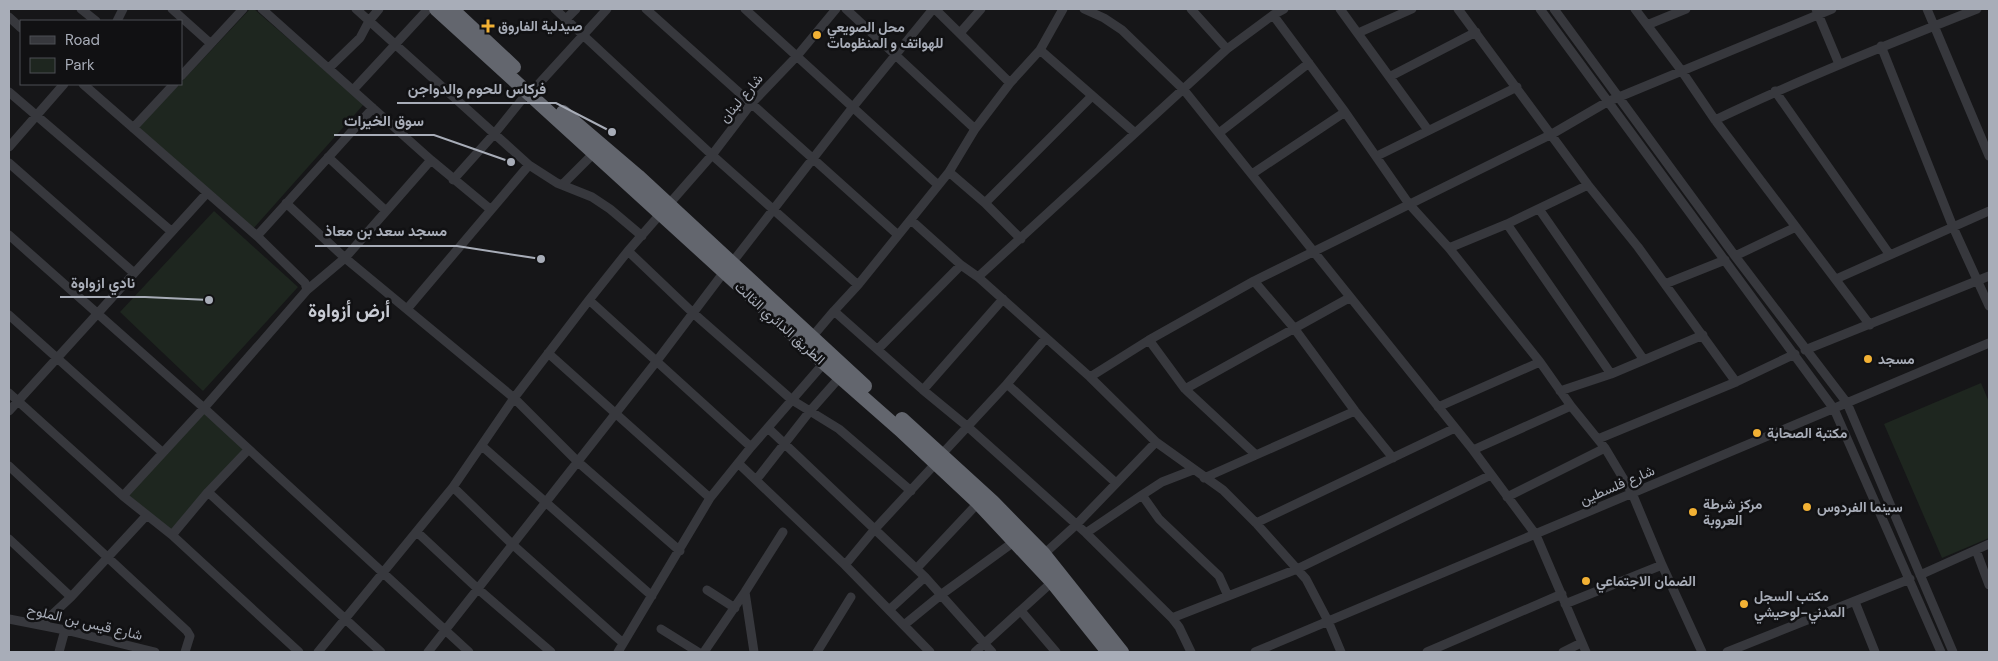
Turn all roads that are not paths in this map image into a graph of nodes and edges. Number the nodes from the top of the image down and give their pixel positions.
1 (81, 9) edge
2 (172, 9) edge
3 (243, 9) edge
4 (262, 9) edge
5 (356, 9) edge
6 (379, 9) edge
7 (428, 9) edge
8 (436, 9) edge
9 (452, 9) edge
10 (554, 9) edge
11 (576, 9) edge
12 (607, 9) edge
13 (646, 9) edge
14 (745, 9) edge
15 (836, 9) edge
16 (846, 9) edge
17 (934, 9) edge
18 (981, 9) edge
19 (1063, 9) edge
20 (1084, 9) edge
21 (1191, 9) edge
22 (1284, 9) edge
23 (1340, 9) edge
24 (1412, 9) edge
25 (1458, 9) edge
26 (1540, 9) edge
27 (1554, 9) edge
28 (1635, 9) edge
29 (1686, 9) edge
30 (1832, 9) edge
31 (1927, 9) edge
32 (1977, 9) edge
33 (1818, 12) edge
34 (1273, 15) junction
35 (9, 17) edge
36 (566, 19) junction
37 (95, 20) edge
38 (369, 21) junction
39 (1647, 25) junction
40 (1934, 26) junction
41 (20, 27) edge
42 (1476, 32) junction
43 (960, 33) junction
44 (1358, 33) junction
45 (582, 34) junction
46 (210, 43) junction
47 (395, 43) junction
48 (1881, 46) junction
49 (1227, 49) junction
50 (1040, 50) junction
51 (895, 54) junction
52 (797, 56) junction
53 (1309, 62) junction
54 (1840, 64) junction
55 (329, 68) junction
56 (1681, 70) junction
57 (182, 75) edge
58 (1391, 76) junction
59 (1010, 83) junction
60 (63, 85) edge
61 (84, 85) edge
62 (170, 85) edge
63 (1517, 87) junction
64 (353, 90) junction
65 (531, 90) junction
66 (1184, 90) junction
67 (1775, 91) junction
68 (9, 92) edge
69 (1092, 96) junction
70 (1618, 97) junction
71 (1607, 102) junction
72 (751, 104) junction
73 (372, 108) junction
74 (853, 108) junction
75 (1345, 112) junction
76 (36, 116) junction
77 (1715, 120) junction
78 (133, 128) junction
79 (975, 129) junction
80 (1428, 130) junction
81 (494, 133) junction
82 (1135, 133) junction
83 (1219, 133) junction
84 (1552, 134) junction
85 (9, 147) edge
86 (594, 153) junction
87 (712, 154) junction
88 (1377, 156) junction
89 (1989, 156) edge
90 (328, 157) junction
91 (812, 159) junction
92 (431, 160) junction
93 (9, 162) edge
94 (529, 165) junction
95 (948, 172) junction
96 (1252, 174) junction
97 (453, 180) junction
98 (562, 185) junction
99 (938, 185) junction
100 (1588, 185) junction
101 (207, 193) junction
102 (286, 203) junction
103 (985, 203) junction
104 (1409, 204) junction
105 (490, 209) junction
106 (774, 209) junction
107 (1539, 209) junction
108 (665, 210) junction
109 (386, 211) junction
110 (1989, 211) edge
111 (911, 220) junction
112 (1507, 224) junction
113 (1796, 227) junction
114 (1954, 227) junction
115 (171, 231) junction
116 (9, 235) edge
117 (898, 235) junction
118 (257, 236) junction
119 (642, 236) junction
120 (1021, 239) junction
121 (1450, 248) junction
122 (628, 252) junction
123 (1313, 252) junction
124 (1890, 255) junction
125 (1735, 256) junction
126 (345, 258) junction
127 (1725, 260) junction
128 (960, 265) junction
129 (728, 268) junction
130 (134, 273) junction
131 (978, 276) junction
132 (1989, 276) edge
133 (1836, 279) junction
134 (1979, 280) junction
135 (1254, 281) junction
136 (1665, 284) junction
137 (858, 285) junction
138 (307, 290) junction
139 (1349, 298) junction
140 (1003, 299) junction
141 (589, 300) junction
142 (1989, 306) edge
143 (407, 309) junction
144 (834, 311) junction
145 (692, 312) junction
146 (97, 314) junction
147 (9, 315) edge
148 (1870, 325) junction
149 (1294, 328) junction
150 (1703, 336) junction
151 (812, 337) junction
152 (1046, 338) junction
153 (1149, 340) junction
154 (1989, 343) edge
155 (878, 349) junction
156 (1806, 350) junction
157 (548, 352) junction
158 (1795, 354) junction
159 (56, 358) junction
160 (1644, 360) junction
161 (656, 362) junction
162 (1540, 362) junction
163 (824, 363) junction
164 (1611, 374) junction
165 (840, 377) junction
166 (1090, 377) junction
167 (1736, 382) junction
168 (1007, 384) junction
169 (1185, 389) junction
170 (923, 390) junction
171 (1560, 390) junction
172 (9, 393) edge
173 (514, 398) junction
174 (792, 400) junction
175 (18, 401) junction
176 (1847, 403) junction
177 (1571, 406) junction
178 (1438, 407) junction
179 (204, 408) junction
180 (1834, 409) junction
181 (9, 411) edge
182 (810, 411) junction
183 (1355, 411) junction
184 (615, 413) junction
185 (968, 427) junction
186 (768, 428) junction
187 (1455, 428) junction
188 (1598, 439) junction
189 (1156, 442) junction
190 (784, 443) junction
191 (482, 446) junction
192 (751, 447) junction
193 (1605, 448) junction
194 (248, 450) junction
195 (1473, 450) junction
196 (162, 452) junction
197 (1256, 455) junction
198 (1393, 458) junction
199 (939, 459) junction
200 (578, 462) junction
201 (738, 463) junction
202 (9, 466) edge
203 (1875, 467) junction
204 (1194, 470) junction
205 (1862, 472) junction
206 (1491, 475) junction
207 (1204, 478) junction
208 (756, 480) junction
209 (1116, 483) junction
210 (453, 488) junction
211 (911, 491) junction
212 (208, 492) junction
213 (1632, 493) junction
214 (1142, 494) junction
215 (123, 496) junction
216 (1507, 497) junction
217 (710, 498) junction
218 (545, 502) junction
219 (978, 503) junction
220 (146, 516) junction
221 (1256, 523) junction
222 (1076, 525) junction
223 (874, 530) junction
224 (417, 532) junction
225 (783, 532) dead end
226 (1086, 533) junction
227 (1536, 534) junction
228 (172, 536) junction
229 (9, 539) edge
230 (1015, 541) junction
231 (512, 544) junction
232 (1989, 544) edge
233 (1976, 550) junction
234 (680, 551) junction
235 (1044, 554) junction
236 (108, 557) junction
237 (844, 565) junction
238 (1662, 565) junction
239 (917, 568) junction
240 (1297, 569) junction
241 (384, 574) junction
242 (1920, 575) junction
243 (925, 577) junction
244 (1910, 579) junction
245 (1052, 582) junction
246 (1989, 585) edge
247 (478, 589) junction
248 (707, 590) dead end
249 (745, 592) junction
250 (942, 594) junction
251 (1562, 594) junction
252 (652, 596) junction
253 (1228, 596) junction
254 (71, 597) junction
255 (850, 598) dead end
256 (1855, 602) junction
257 (1565, 604) junction
258 (734, 608) junction
259 (9, 610) edge
260 (889, 610) junction
261 (1021, 611) junction
262 (1172, 618) junction
263 (9, 619) edge
264 (346, 619) junction
265 (20, 620) junction
266 (1328, 622) junction
267 (41, 625) junction
268 (904, 625) junction
269 (661, 629) dead end
270 (65, 630) junction
271 (445, 631) junction
272 (623, 643) junction
273 (984, 643) junction
274 (1582, 643) junction
275 (120, 648) edge
276 (1105, 650) edge
277 (58, 652) edge
278 (155, 652) edge
279 (185, 652) edge
280 (299, 652) edge
281 (318, 652) edge
282 (381, 652) edge
283 (428, 652) edge
284 (469, 652) edge
285 (551, 652) edge
286 (618, 652) edge
287 (698, 652) edge
288 (704, 652) edge
289 (754, 652) edge
290 (816, 652) edge
291 (930, 652) edge
292 (975, 652) edge
293 (992, 652) edge
294 (1056, 652) edge
295 (1122, 652) edge
296 (1191, 652) edge
297 (1255, 652) edge
298 (1341, 652) edge
299 (1427, 652) edge
300 (1563, 652) edge
301 (1586, 652) edge
302 (1702, 652) edge
303 (1727, 652) edge
304 (1875, 652) edge
305 (1941, 652) edge
306 (1953, 652) edge

1 - 37 street
2 - 46 street
3 - 46 street
4 - 55 street
5 - 38 street
6 - 38 street
7 - 47 street
8 - 65 highway, الطريق الدائري الثالث
9 - 65 highway, الطريق الدائري الثالث
10 - 36 street
11 - 36 street
12 - 45 street
13 - 72 street
14 - 52 street
15 - 52 street, شارع لبنان
16 - 51 street
17 - 43 street
17 - 51 street
18 - 43 street
19 - 50 street
20 - 66 street
21 - 49 street
22 - 34 street
23 - 44 street
24 - 44 street
25 - 42 street
26 - 71 street
27 - 70 street
28 - 39 street
29 - 39 street
30 - 33 street
31 - 40 street
32 - 40 street
33 - 54 street
33 - 56 street
34 - 49 street
34 - 53 street
35 - 41 street
36 - 45 street
38 - 47 street
38 - 55 street
39 - 56 street
40 - 48 street
40 - 89 street
42 - 58 street
42 - 63 street
43 - 59 street
44 - 58 street
45 - 65 street
45 - 87 street
46 - 57 street
47 - 64 street
47 - 81 street
48 - 54 street
48 - 114 street
49 - 66 street
50 - 59 street
50 - 69 street
51 - 74 street
51 - 79 street
52 - 72 street, شارع لبنان
52 - 74 street
53 - 75 street
53 - 83 street
54 - 67 street
55 - 64 street
56 - 70 street
56 - 77 street
58 - 80 street
59 - 79 street
60 - 76 street
61 - 78 street
62 - 78 street
63 - 80 street
63 - 84 street
64 - 73 street
65 - 81 street
65 - 86 highway, الطريق الدائري الثالث
65 - 108 highway, الطريق الدائري الثالث
66 - 82 street
66 - 83 street
67 - 77 street
67 - 124 street
68 - 76 street
69 - 82 street
69 - 103 street
70 - 71 street
70 - 125 street
71 - 84 street
71 - 127 street
72 - 87 street, شارع لبنان
72 - 91 street
73 - 90 street
73 - 92 street
74 - 91 street
74 - 99 street
75 - 88 street
75 - 96 street
76 - 85 street
76 - 115 street
77 - 113 street
78 - 101 street
79 - 95 street
80 - 88 street
81 - 94 street
81 - 97 street
82 - 120 street
83 - 96 street
84 - 100 street
84 - 104 street
86 - 98 street
86 - 108 highway, الطريق الدائري الثالث
87 - 106 street
87 - 108 street, شارع لبنان
88 - 104 street
90 - 102 street
90 - 109 street
91 - 106 street
91 - 117 street
92 - 97 street
92 - 109 street
93 - 130 street
94 - 98 street
94 - 105 street
95 - 99 street
95 - 103 street
96 - 123 street
97 - 105 street
98 - 119 street
99 - 111 street
100 - 107 street
100 - 136 street
101 - 115 street
101 - 118 street
102 - 118 street
102 - 126 street
103 - 120 street
104 - 121 street
104 - 123 street
105 - 143 street
106 - 129 street
106 - 137 street
107 - 112 street
107 - 160 street
108 - 119 street, شارع لبنان
108 - 129 highway, الطريق الدائري الثالث
109 - 126 street
110 - 114 street
111 - 117 street
111 - 128 street
112 - 121 street
112 - 164 street
113 - 125 street
113 - 133 street
114 - 124 street
114 - 134 street
115 - 130 street
116 - 146 street
117 - 137 street
118 - 138 street
119 - 122 street, شارع لبنان
120 - 131 street
121 - 162 street
122 - 141 street, شارع لبنان
122 - 145 street
123 - 135 street
123 - 139 street
124 - 133 street
125 - 156 street
126 - 138 street
126 - 143 street
127 - 136 street
127 - 158 street
128 - 131 street
128 - 155 street
129 - 145 street
129 - 151 highway, الطريق الدائري الثالث
129 - 163 highway, الطريق الدائري الثالث
130 - 146 street
131 - 140 street
132 - 134 street
133 - 148 street
134 - 142 street
134 - 148 street
135 - 149 street
135 - 153 street
136 - 150 street
137 - 144 street
138 - 179 street
139 - 149 street
139 - 178 street
140 - 152 street
140 - 170 street
141 - 157 street, شارع لبنان
141 - 161 street
143 - 173 street
144 - 151 street
144 - 155 street
145 - 161 street
145 - 174 street
146 - 159 street
146 - 179 street
147 - 159 street
148 - 156 street
149 - 169 street
149 - 183 street
150 - 160 street
150 - 167 street
151 - 199 highway, الطريق الدائري الثالث
152 - 166 street
152 - 168 street
153 - 166 street
153 - 169 street
154 - 176 street, شارع فلسطين
155 - 170 street
156 - 176 street
157 - 173 street, شارع لبنان
157 - 184 street
158 - 167 street
158 - 180 street
159 - 175 street
159 - 196 street
160 - 164 street
161 - 184 street
161 - 192 street
162 - 171 street
162 - 178 street
163 - 165 highway, الطريق الدائري الثالث
163 - 174 street
164 - 171 street
165 - 182 street
165 - 199 highway, الطريق الدائري الثالث
166 - 189 street
167 - 188 street
168 - 185 street
168 - 209 street
169 - 197 street
170 - 185 street
171 - 177 street
172 - 175 street
173 - 191 street, شارع لبنان
173 - 200 street
174 - 182 street
174 - 186 street
175 - 181 street
175 - 215 street
176 - 180 street, شارع فلسطين
176 - 203 street
177 - 188 street
177 - 195 street
178 - 187 street
179 - 194 street
179 - 196 street
180 - 205 street
180 - 213 street, شارع فلسطين
182 - 190 street
182 - 211 street
183 - 197 street
183 - 198 street
184 - 200 street
184 - 217 street
185 - 199 street
185 - 222 street
186 - 190 street
186 - 192 street
187 - 195 street
187 - 198 street
188 - 193 street
189 - 204 street
189 - 209 street
190 - 208 street
190 - 223 street
191 - 210 street, شارع لبنان
191 - 218 street
192 - 201 street
193 - 213 street
193 - 216 street
194 - 212 street
194 - 241 street
195 - 206 street
196 - 215 street
197 - 207 street
198 - 221 street
199 - 211 street
199 - 219 highway, الطريق الدائري الثالث
199 - 235 highway, الطريق الدائري الثالث
200 - 218 street
200 - 234 street
201 - 208 street
201 - 217 street
202 - 236 street
203 - 205 street
203 - 242 street
204 - 207 street
204 - 214 street
205 - 244 street
206 - 216 street
206 - 240 street
207 - 221 street
208 - 237 street
209 - 222 street
210 - 224 street, شارع لبنان
210 - 231 street
211 - 223 street
212 - 228 street
212 - 264 street
213 - 227 street, شارع فلسطين
213 - 238 street
214 - 226 street
214 - 253 street
215 - 220 street
216 - 227 street
217 - 234 street
218 - 231 street
218 - 252 street
219 - 230 highway, الطريق الدائري الثالث
219 - 239 street
220 - 228 street
220 - 236 street
221 - 240 street
222 - 226 street
222 - 235 street
223 - 237 street
223 - 239 street
224 - 241 street, شارع لبنان
224 - 247 street
225 - 249 street
226 - 262 street
227 - 251 street
227 - 266 street, شارع فلسطين
228 - 280 street
229 - 254 street
230 - 245 highway, الطريق الدائري الثالث
230 - 250 street
231 - 247 street
231 - 272 street
232 - 233 street
233 - 242 street
233 - 246 street
234 - 252 street
235 - 295 highway, الطريق الدائري الثالث
236 - 254 street
236 - 279 street
237 - 260 street
238 - 257 street
238 - 302 street
239 - 243 street
240 - 253 street
240 - 266 street
241 - 264 street, شارع لبنان
241 - 271 street
242 - 306 street
243 - 250 street
243 - 260 street
244 - 256 street
244 - 305 street
245 - 261 street
245 - 276 highway, الطريق الدائري الثالث
247 - 271 street
247 - 285 street
248 - 258 street
249 - 258 street
249 - 289 street
250 - 268 street
250 - 273 street
251 - 257 street
251 - 299 street
252 - 272 street
253 - 262 street
254 - 267 street
255 - 290 street
256 - 303 street
256 - 304 street
257 - 274 street
258 - 288 street
259 - 265 street
260 - 268 street
261 - 273 street
261 - 294 street
262 - 296 street
263 - 265 street, شارع قيس بن الملوح
264 - 281 street, شارع لبنان
264 - 282 street
265 - 267 street, شارع قيس بن الملوح
266 - 297 street, شارع فلسطين
266 - 298 street
267 - 270 street, شارع قيس بن الملوح
268 - 291 street
269 - 287 street
270 - 275 street, شارع قيس بن الملوح
270 - 277 street
271 - 283 street
271 - 284 street
272 - 286 street
273 - 292 street
273 - 293 street
274 - 300 street
274 - 301 street
275 - 278 street, شارع قيس بن الملوح

